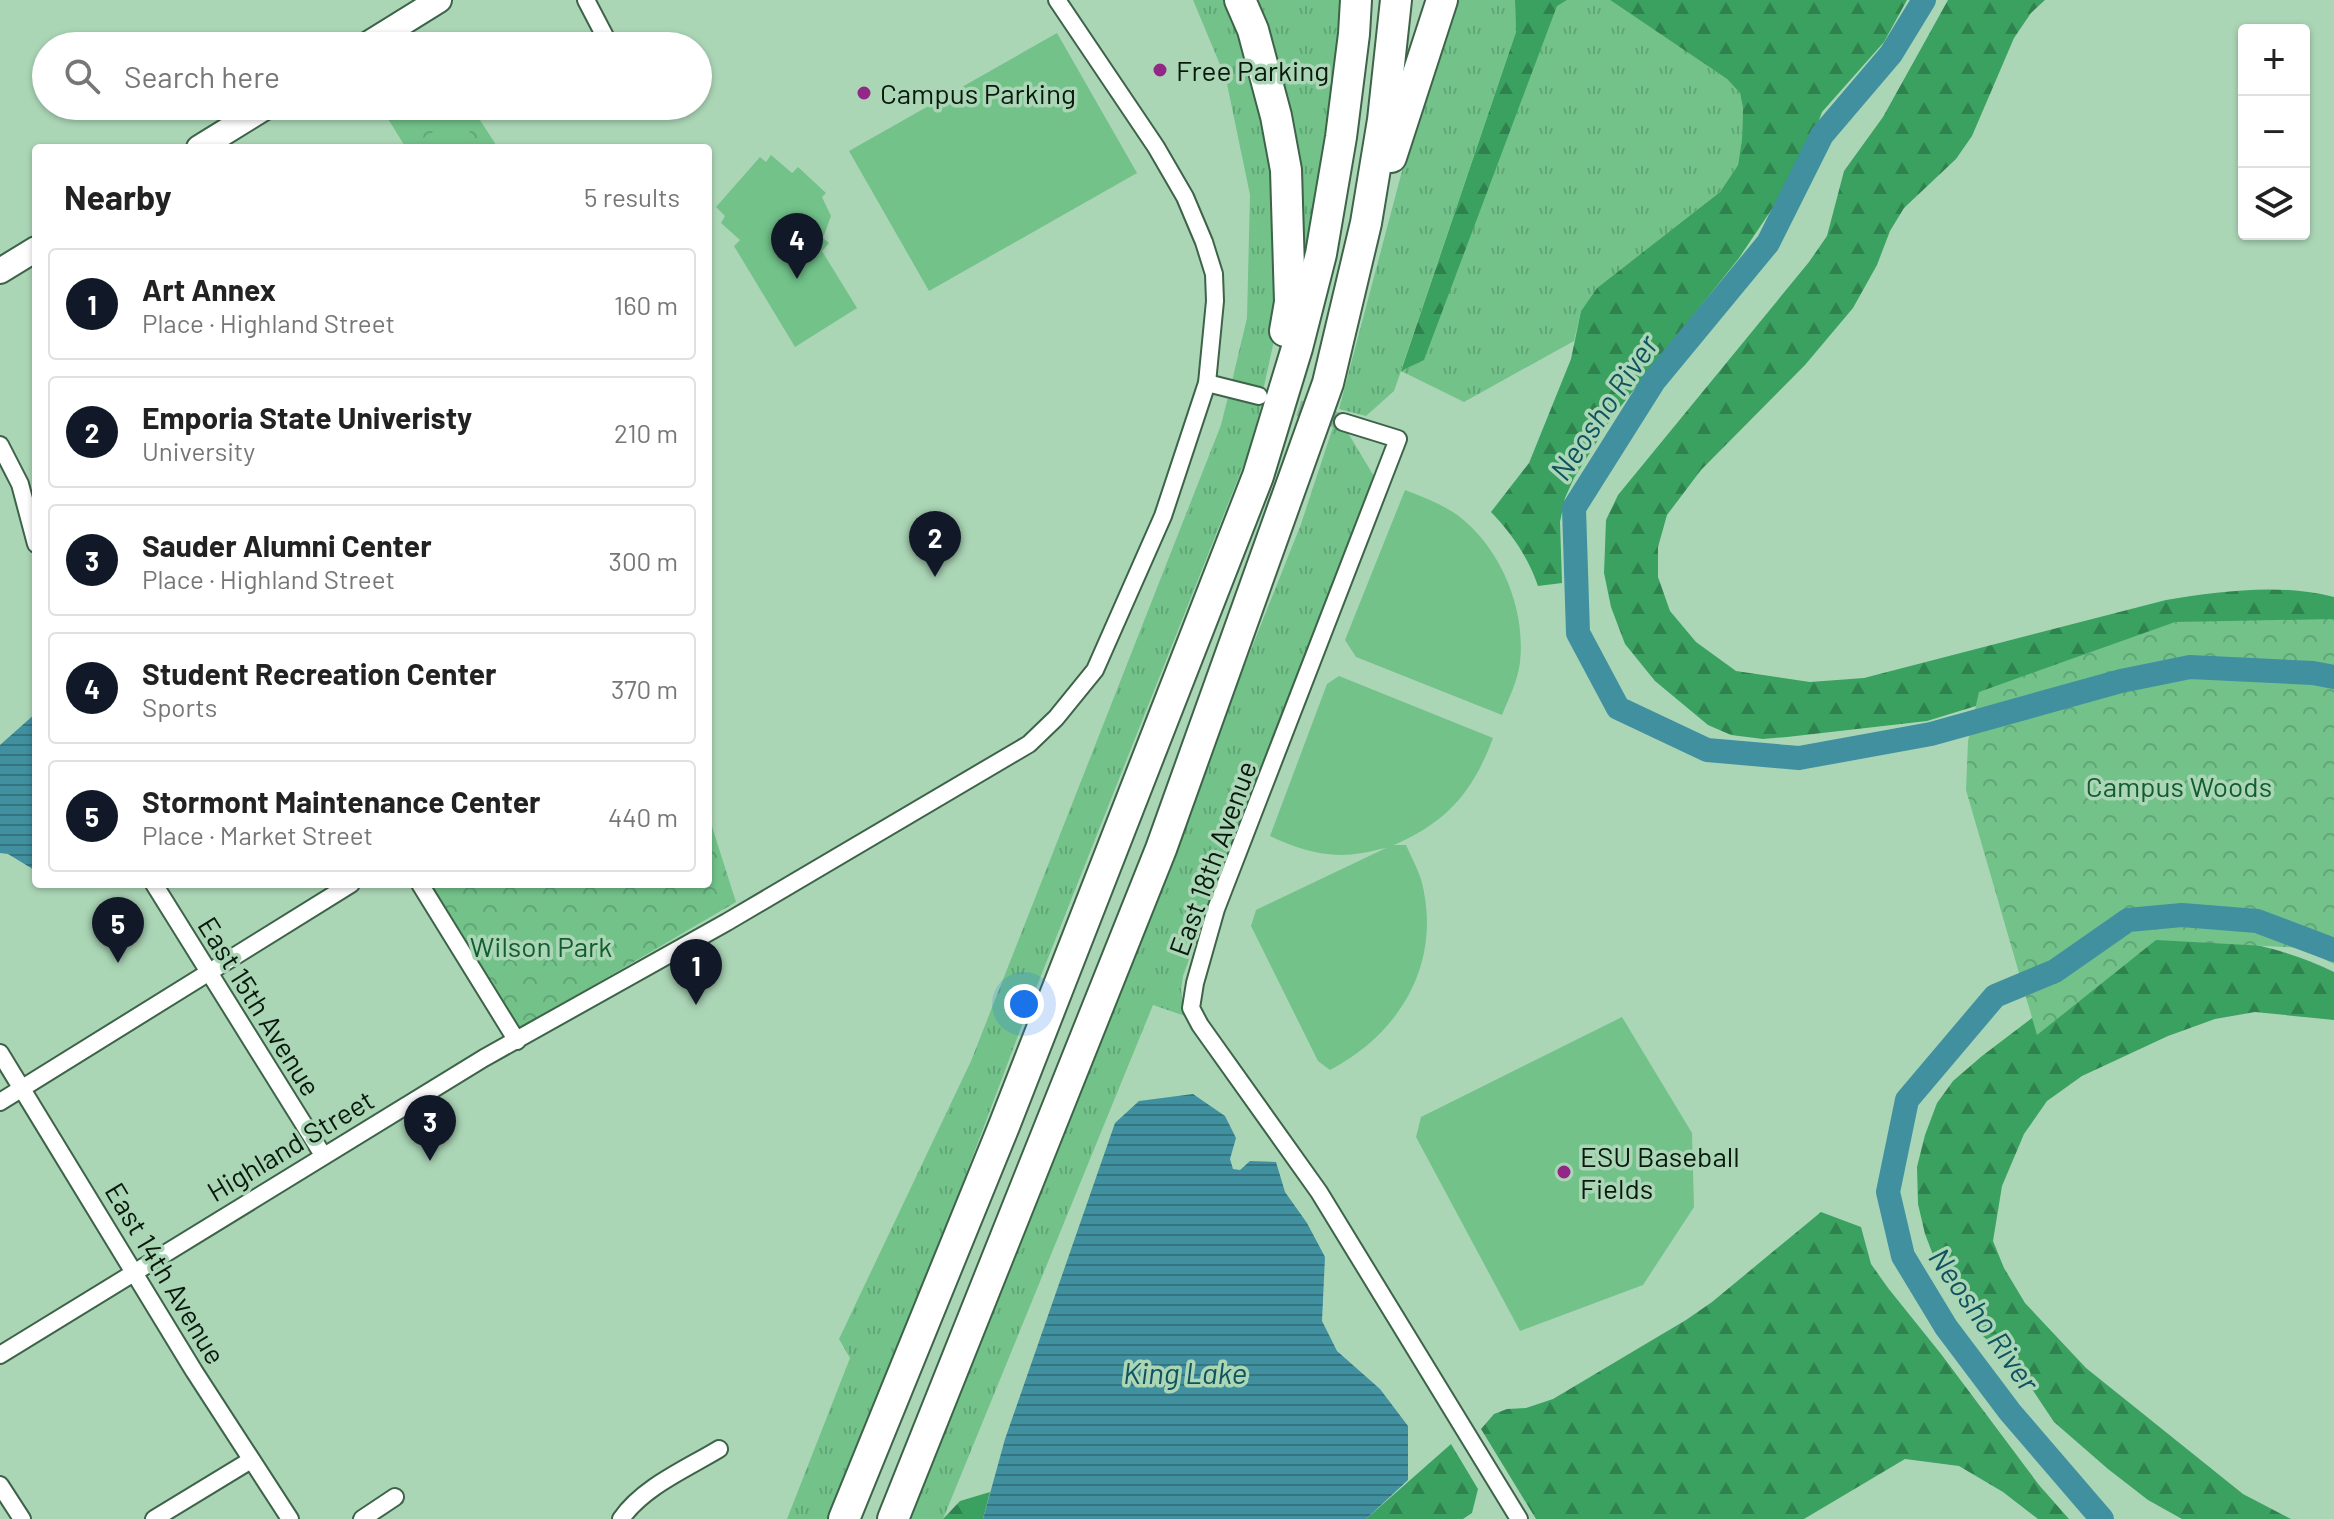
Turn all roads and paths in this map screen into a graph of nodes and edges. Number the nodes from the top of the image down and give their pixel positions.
1 (439, 0) edge
2 (586, 0) edge
3 (1057, 0) edge
4 (1240, 0) edge
5 (1356, 0) edge
6 (1396, 0) edge
7 (1442, 0) edge
8 (388, 32) edge
9 (603, 32) edge
10 (244, 120) edge
11 (205, 144) edge
12 (1366, 223) junction
13 (32, 251) edge
14 (0, 271) edge
15 (1207, 383) junction
16 (1259, 396) tunnel mouth
17 (1343, 422) tunnel mouth
18 (0, 445) edge
19 (1266, 446) junction
20 (32, 528) edge
21 (156, 888) edge
22 (344, 888) edge
23 (422, 888) edge
24 (207, 971) junction
25 (517, 1041) junction
26 (0, 1053) edge
27 (23, 1089) junction
28 (0, 1102) edge
29 (323, 1155) junction
30 (135, 1272) junction
31 (0, 1355) edge
32 (719, 1449) dead end
33 (251, 1460) junction
34 (0, 1485) edge
35 (395, 1497) dead end
36 (22, 1519) edge
37 (154, 1519) edge
38 (290, 1519) edge
39 (362, 1519) edge
40 (621, 1519) edge
41 (844, 1519) edge
42 (893, 1519) edge
43 (1519, 1519) edge

1 - 8 main road
2 - 9 street
3 - 15 street, Highland Street
4 - 19 highway
5 - 19 highway
6 - 12 highway
7 - 12 highway
10 - 11 main road
12 - 42 highway
13 - 14 main road
15 - 16 street
15 - 25 street, Highland Street
17 - 43 street, East 18th Avenue
18 - 20 street
19 - 41 highway
21 - 24 street, East 15th Avenue
22 - 24 street
23 - 25 street
24 - 27 street
24 - 29 street, East 15th Avenue
25 - 29 street, Highland Street
26 - 27 street, East 14th Avenue
27 - 28 street
27 - 30 street, East 14th Avenue
29 - 30 street, Highland Street
30 - 31 street, Highland Street
30 - 33 street, East 14th Avenue
32 - 40 street
33 - 37 street
33 - 38 street, East 14th Avenue
34 - 36 street
35 - 39 street

